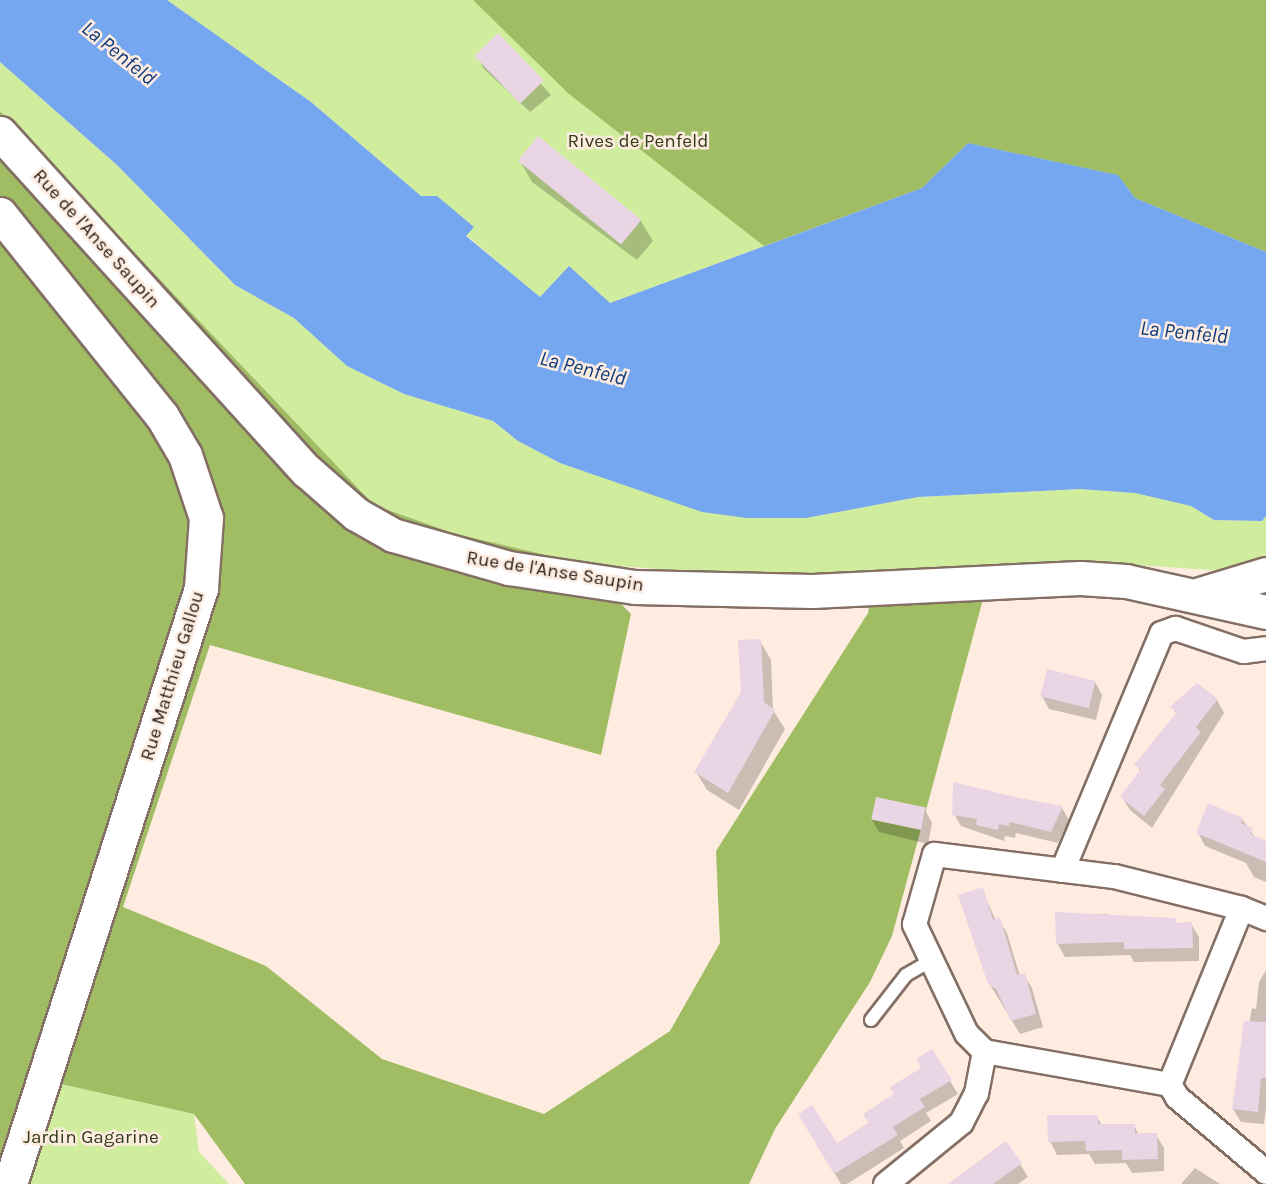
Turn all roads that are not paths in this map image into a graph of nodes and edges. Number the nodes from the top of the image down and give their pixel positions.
1 (0, 133) edge
2 (0, 214) edge
3 (1266, 574) edge
4 (1198, 595) junction
5 (1266, 612) edge
6 (1266, 648) edge
7 (1062, 870) junction
8 (1241, 908) junction
9 (1266, 918) edge
10 (932, 960) junction
11 (871, 1020) dead end
12 (984, 1051) junction
13 (1169, 1084) junction
14 (1266, 1172) edge
15 (10, 1184) edge
16 (885, 1184) edge

1 - 4 street, Rue de l'Anse Saupin
2 - 15 street, Rue Matthieu Gallou
3 - 4 street, Rue de l'Anse Saupin
4 - 5 street, Rue de l'Anse Saupin
6 - 7 street
7 - 8 street
7 - 10 street
8 - 9 street
8 - 13 street
10 - 11 lane
10 - 12 street
12 - 13 street
12 - 16 street
13 - 14 street

